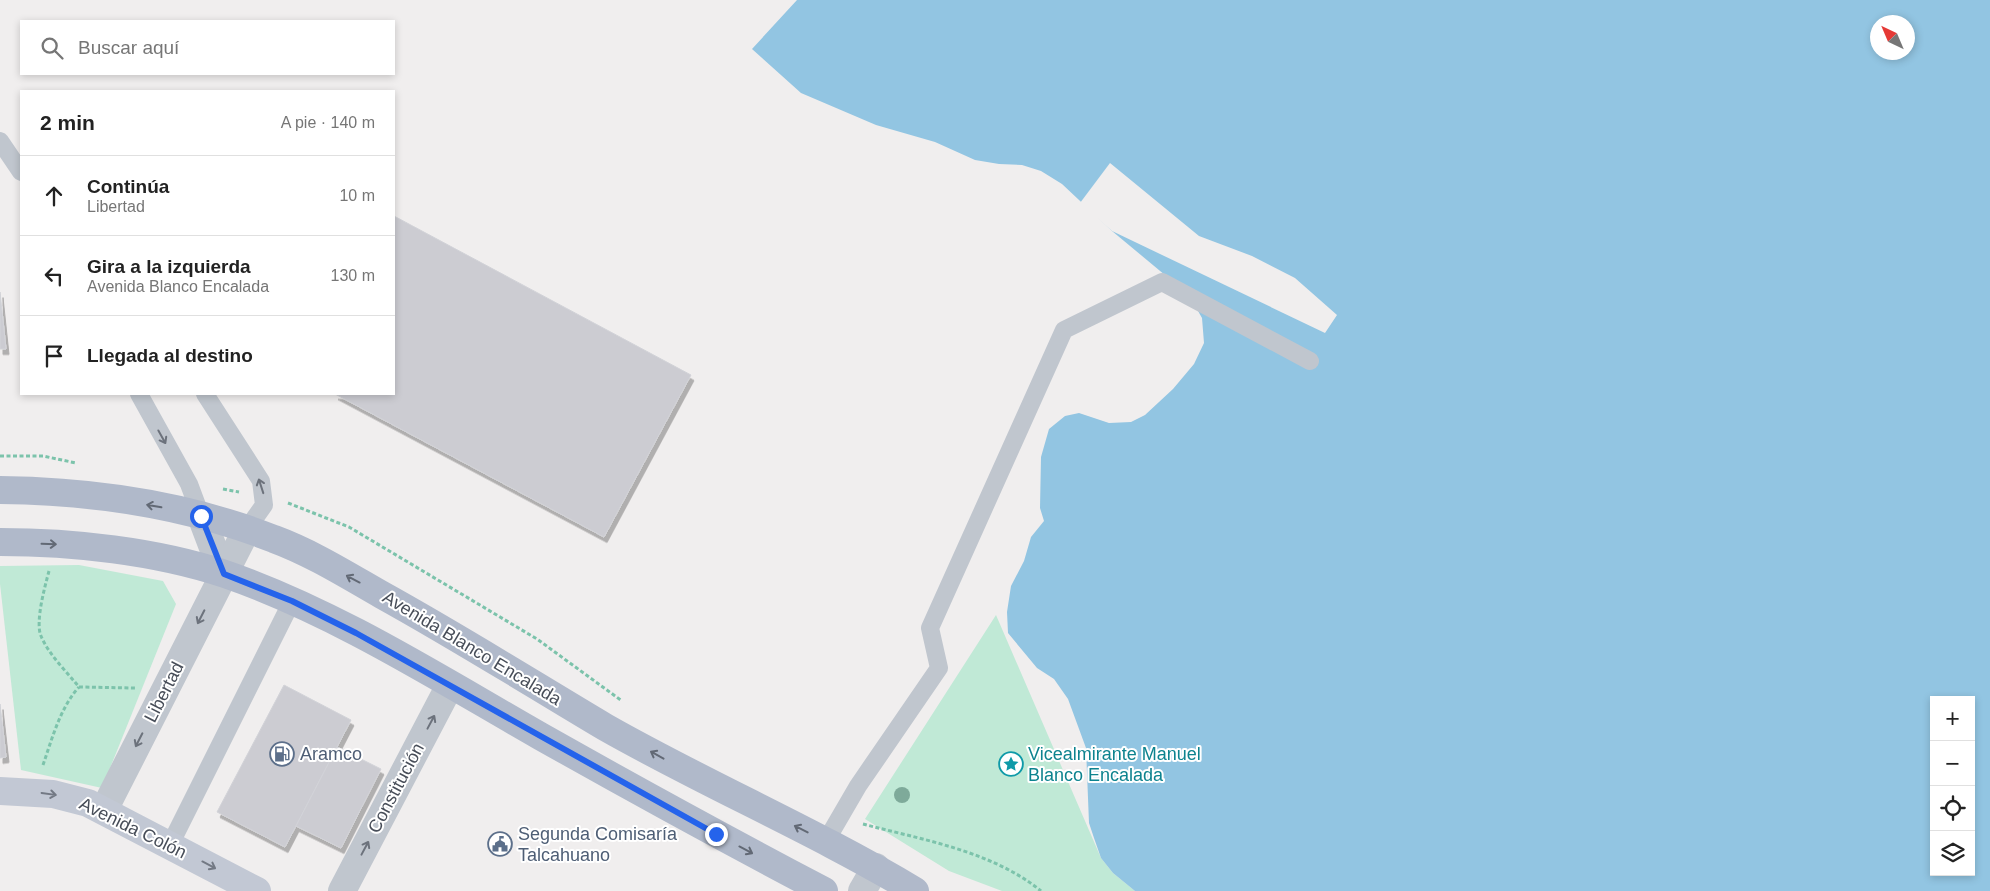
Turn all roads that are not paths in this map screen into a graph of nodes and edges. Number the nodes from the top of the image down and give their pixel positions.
1 (0, 141) edge
2 (20, 171) edge
3 (1310, 361) dead end
4 (140, 395) edge
5 (206, 395) edge
6 (0, 490) edge
7 (201, 516) junction
8 (247, 529) junction
9 (0, 542) edge
10 (224, 574) junction
11 (292, 601) junction
12 (450, 685) junction
13 (0, 791) edge
14 (104, 810) junction
15 (826, 841) junction
16 (170, 845) junction
17 (876, 867) junction
18 (257, 891) edge
19 (342, 891) edge
20 (824, 891) edge
21 (862, 891) edge
22 (915, 891) edge

1 - 2 lane
3 - 15 lane
4 -> 7 lane
8 -> 5 lane
7 -> 6 main road, Avenida Blanco Encalada
7 - 8 main road, Avenida Blanco Encalada
7 - 10 street
8 - 10 street, Libertad
15 -> 8 main road, Avenida Blanco Encalada
9 -> 10 main road
10 - 11 main road
10 -> 14 street, Libertad
11 - 12 main road
11 - 16 lane
19 -> 12 street, Constitución
12 -> 20 main road
13 -> 14 main road, Avenida Colón
14 - 16 main road, Avenida Colón
15 - 17 main road, Avenida Blanco Encalada
16 -> 18 main road, Avenida Colón
17 - 21 street
17 - 22 main road, Avenida Blanco Encalada

